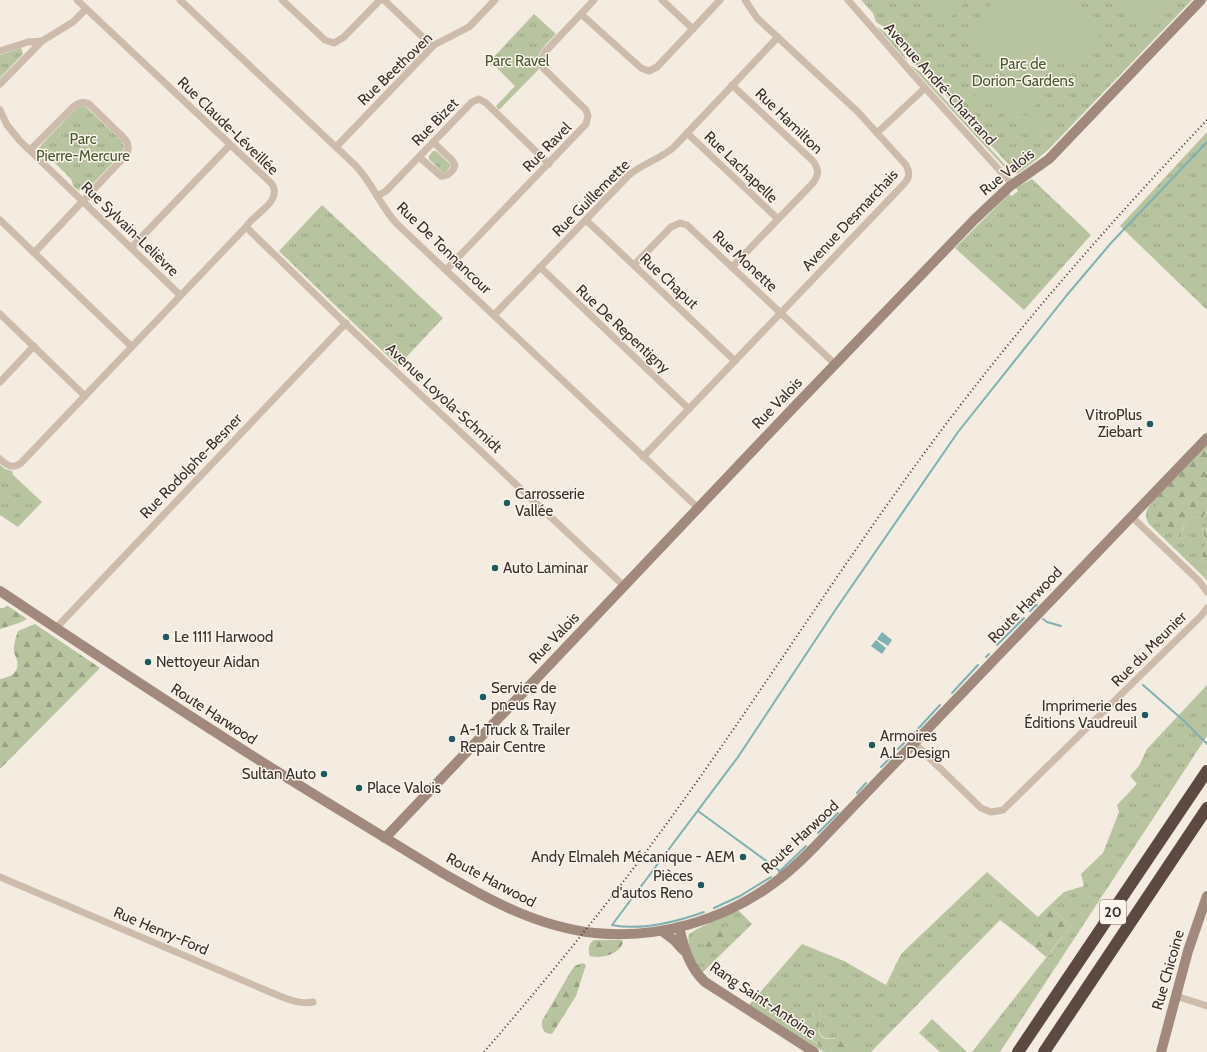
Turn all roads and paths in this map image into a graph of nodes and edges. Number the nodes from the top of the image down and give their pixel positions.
1 (77, 0) edge
2 (180, 0) edge
3 (282, 0) edge
4 (380, 0) edge
5 (384, 0) edge
6 (594, 0) edge
7 (662, 0) edge
8 (720, 0) edge
9 (745, 0) edge
10 (848, 0) edge
11 (1201, 0) edge
12 (490, 2) edge
13 (86, 9) junction
14 (581, 14) junction
15 (694, 29) junction
16 (778, 37) junction
17 (42, 41) junction
18 (432, 46) junction
19 (0, 51) edge
20 (0, 84) edge
21 (732, 85) junction
22 (925, 88) junction
23 (0, 110) edge
24 (687, 133) junction
25 (877, 133) junction
26 (433, 142) junction
27 (230, 145) junction
28 (336, 147) junction
29 (30, 150) junction
30 (420, 157) junction
31 (549, 164) junction
32 (1012, 184) junction
33 (377, 196) junction
34 (82, 201) junction
35 (778, 219) junction
36 (0, 220) edge
37 (586, 220) junction
38 (246, 227) junction
39 (131, 248) junction
40 (34, 252) junction
41 (634, 265) junction
42 (540, 267) junction
43 (732, 267) junction
44 (446, 270) junction
45 (180, 295) junction
46 (781, 313) junction
47 (0, 314) edge
48 (494, 315) junction
49 (346, 323) junction
50 (34, 346) junction
51 (132, 346) junction
52 (735, 361) junction
53 (835, 364) junction
54 (0, 382) edge
55 (85, 396) junction
56 (689, 409) junction
57 (1207, 438) edge
58 (643, 457) junction
59 (0, 459) edge
60 (698, 508) junction
61 (1132, 517) junction
62 (624, 586) junction
63 (0, 590) edge
64 (1207, 592) edge
65 (1207, 608) edge
66 (56, 628) junction
67 (914, 743) junction
68 (1207, 771) edge
69 (1207, 808) edge
70 (385, 838) junction
71 (0, 877) edge
72 (1207, 896) edge
73 (679, 927) junction
74 (662, 931) junction
75 (685, 951) junction
76 (1176, 996) junction
77 (313, 1002) dead end
78 (1207, 1006) edge
79 (814, 1052) edge
80 (1018, 1052) edge
81 (1044, 1052) edge
82 (1161, 1052) edge

1 - 13 street, Rue Claude-Léveillée
2 - 28 street, Rue De Tonnancour
3 - 4 street
5 - 18 street
6 - 14 street, Rue Ravel
7 - 15 street
8 - 15 street
9 - 16 street, Avenue Desmarchais
10 - 22 street, Avenue André-Chartrand
11 - 32 street, Rue Valois
12 - 18 street, Rue Beethoven
13 - 17 street
13 - 27 street, Rue Claude-Léveillée
14 - 15 street
14 - 31 street, Rue Ravel
16 - 21 street, Rue Guillemette
16 - 25 street, Avenue Desmarchais
17 - 19 street
17 - 20 street
18 - 28 street, Rue Beethoven
21 - 24 street, Rue Guillemette
21 - 35 street, Rue Hamilton
22 - 25 street
22 - 32 street, Avenue André-Chartrand
23 - 29 street, Rue Sylvain-Lelièvre
24 - 35 street, Rue Lachapelle
24 - 37 street, Rue Guillemette
25 - 46 street, Avenue Desmarchais
26 - 30 street, Rue Bizet
26 - 30 street
26 - 31 street, Rue Bizet
27 - 38 street, Rue Claude-Léveillée
27 - 39 street
28 - 33 street, Rue De Tonnancour
29 - 34 street, Rue Sylvain-Lelièvre
29 - 34 street
30 - 33 street, Rue Bizet
31 - 44 street, Rue Ravel
32 - 53 street, Rue Valois
33 - 44 street, Rue De Tonnancour
34 - 39 street, Rue Sylvain-Lelièvre
34 - 40 street
35 - 43 street, Rue Hamilton
36 - 40 street
37 - 41 street, Rue Chaput
37 - 42 street, Rue Guillemette
38 - 45 street, Rue Claude-Léveillée
38 - 49 street, Avenue Loyola-Schmidt
39 - 45 street, Rue Sylvain-Lelièvre
40 - 51 street
41 - 43 street, Rue Monette
41 - 52 street, Rue Chaput
42 - 48 street, Rue Guillemette
42 - 56 street, Rue De Repentigny
43 - 46 street, Rue Monette
44 - 48 street, Rue De Tonnancour
45 - 51 street, Rue Claude-Léveillée
46 - 52 street, Avenue Desmarchais
46 - 53 street, Rue Monette
47 - 50 street
48 - 58 street, Rue De Tonnancour
49 - 62 street, Avenue Loyola-Schmidt
49 - 66 street, Rue Rodolphe-Besner
50 - 54 street
50 - 55 street
51 - 55 street, Rue Claude-Léveillée
52 - 56 street, Avenue Desmarchais
53 - 60 street, Rue Valois
55 - 59 street, Rue Claude-Léveillée
56 - 58 street, Avenue Desmarchais
57 - 61 street, Route Harwood
58 - 60 street, Rue De Tonnancour
60 - 62 street, Rue Valois
61 - 64 street
61 - 67 street, Route Harwood
62 - 70 street, Rue Valois
63 - 66 street, Route Harwood
65 - 67 street, Rue du Meunier
66 - 70 street, Route Harwood
67 - 73 street, Route Harwood
68 - 80 highway, 20
69 - 81 highway, 20
70 - 74 street, Route Harwood
71 - 77 street, Rue Henry-Ford
72 - 76 street, Rue Chicoine
73 - 74 street, Route Harwood
73 - 75 street, Rang Saint-Antoine
74 - 75 street, Rang Saint-Antoine
75 - 79 street, Rang Saint-Antoine
76 - 78 street
76 - 82 street, Rue Chicoine

